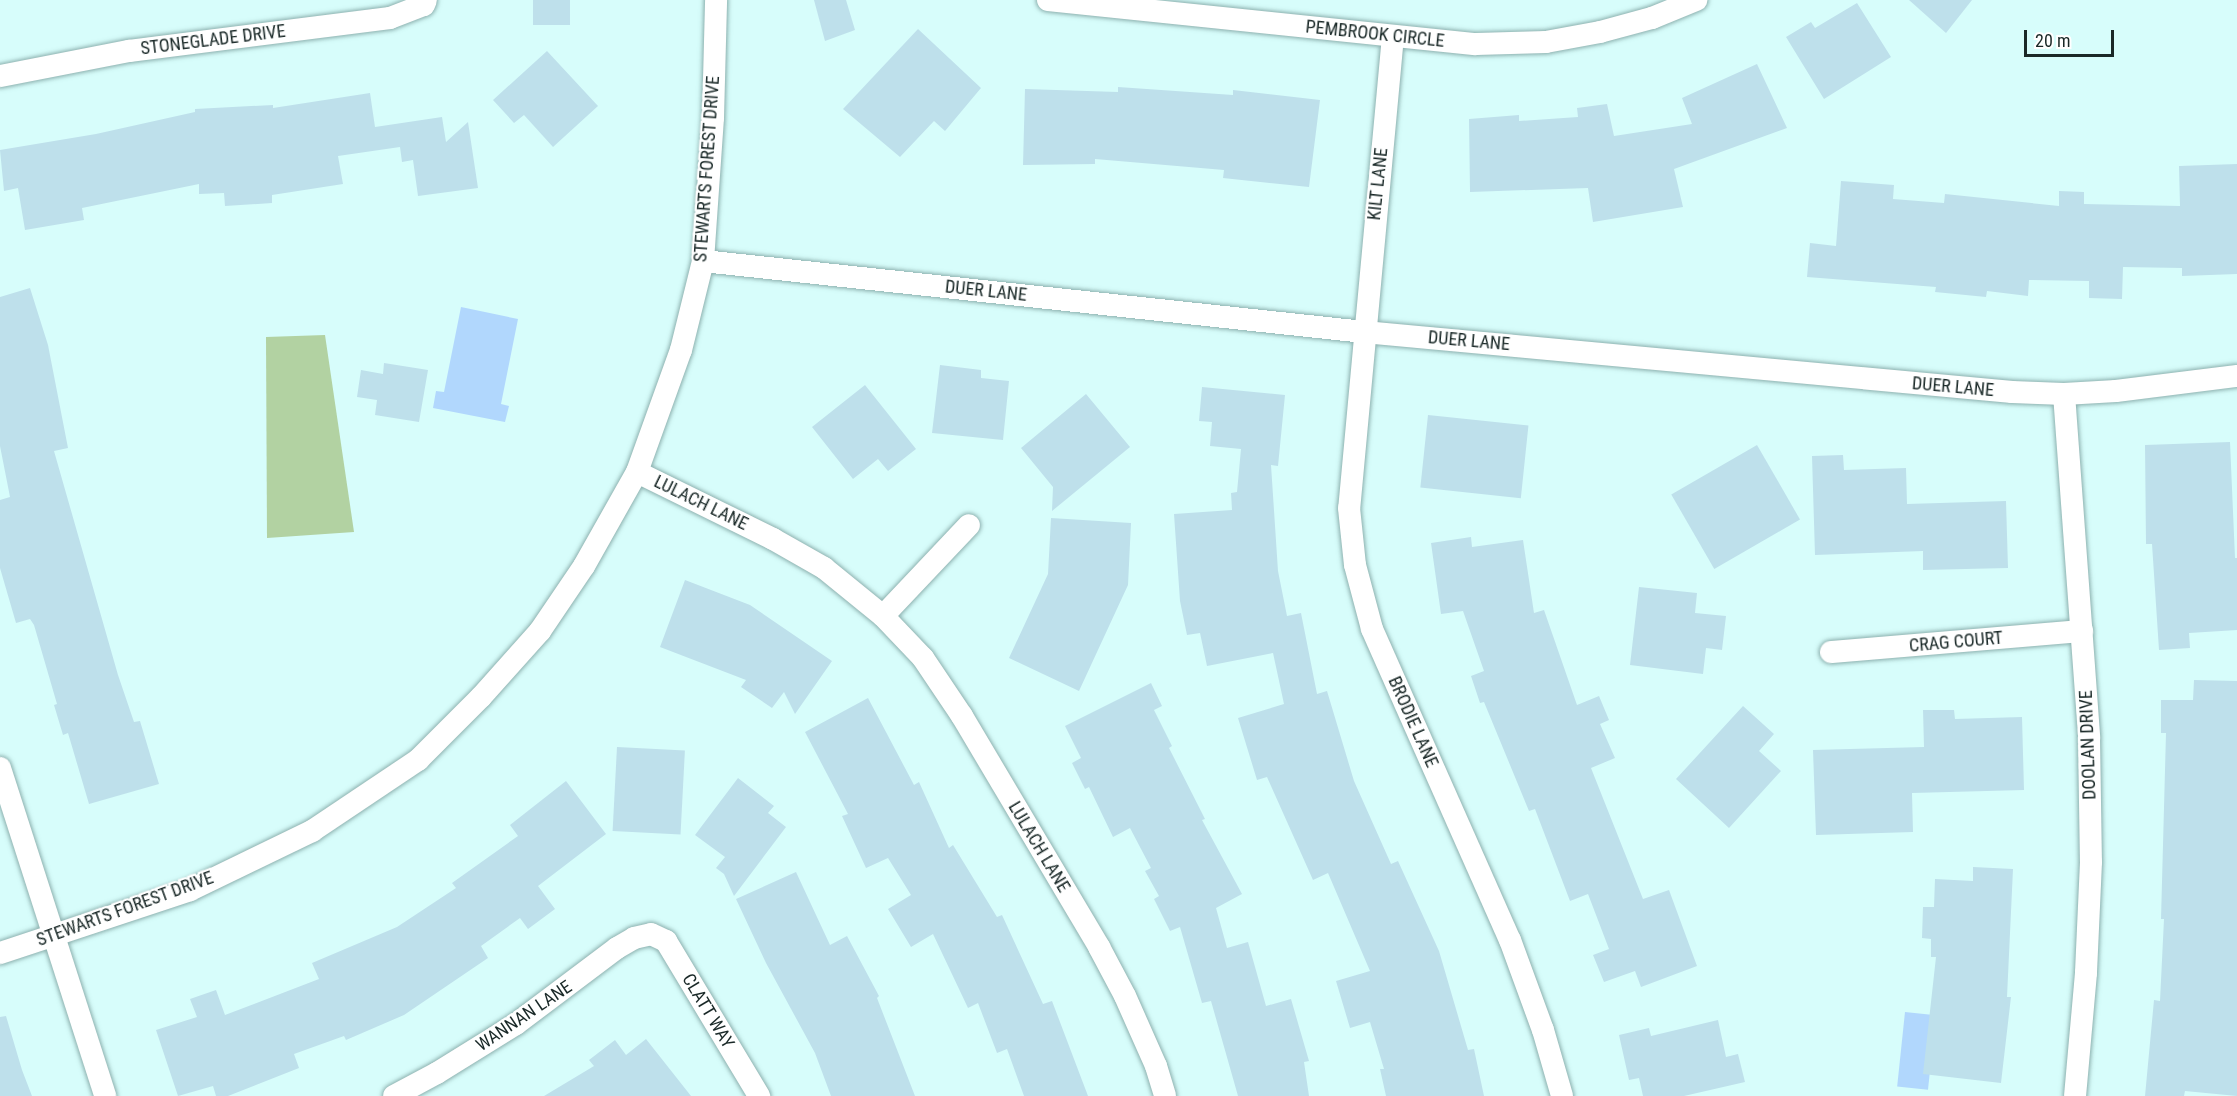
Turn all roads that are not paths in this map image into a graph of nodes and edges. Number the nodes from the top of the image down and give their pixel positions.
1 (716, 0) edge
2 (1048, 0) edge
3 (1696, 0) edge
4 (425, 2) edge
5 (1393, 36) junction
6 (0, 76) edge
7 (703, 261) junction
8 (1364, 332) junction
9 (2237, 376) edge
10 (2064, 394) junction
11 (637, 472) junction
12 (969, 525) dead end
13 (883, 616) junction
14 (2082, 631) junction
15 (1830, 652) dead end
16 (0, 768) edge
17 (651, 934) joint
18 (56, 935) junction
19 (0, 953) edge
20 (105, 1096) edge
21 (394, 1096) edge
22 (759, 1096) edge
23 (1165, 1096) edge
24 (1562, 1096) edge
25 (2075, 1096) edge

1 - 7 street, STEWARTS FOREST DRIVE
2 - 5 street, PEMBROOK CIRCLE
3 - 5 street, PEMBROOK CIRCLE
4 - 6 street, STONEGLADE DRIVE
5 - 8 street, KILT LANE
7 - 8 street, DUER LANE
7 - 11 street, STEWARTS FOREST DRIVE
8 - 10 street, DUER LANE
8 - 24 street, BRODIE LANE
9 - 10 street, DUER LANE
10 - 14 street, DOOLAN DRIVE
11 - 13 street, LULACH LANE
11 - 18 street, STEWARTS FOREST DRIVE
12 - 13 street
13 - 23 street, LULACH LANE
14 - 15 street, CRAG COURT
14 - 25 street, DOOLAN DRIVE
16 - 18 street
17 - 21 street, WANNAN LANE
17 - 22 street, CLATT WAY
18 - 19 street, STEWARTS FOREST DRIVE
18 - 20 street

